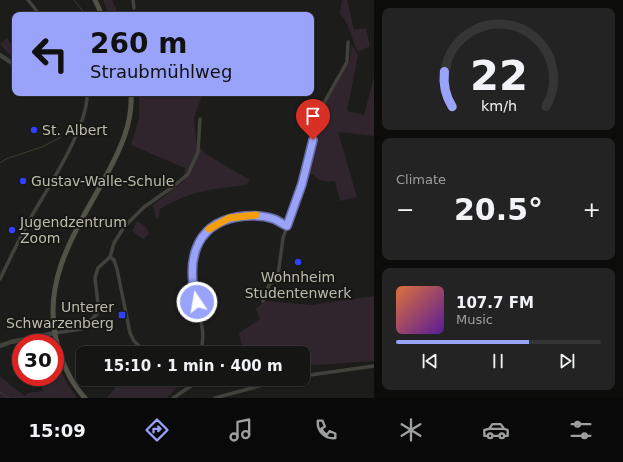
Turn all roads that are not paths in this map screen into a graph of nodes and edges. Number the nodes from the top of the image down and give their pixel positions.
1 (28, 0) edge
2 (95, 0) edge
3 (133, 0) edge
4 (134, 8) dead end
5 (38, 12) edge
6 (101, 12) edge
7 (348, 42) dead end
8 (0, 55) edge
9 (12, 63) edge
10 (87, 96) edge
11 (130, 96) edge
12 (200, 118) dead end
13 (287, 226) junction
14 (110, 257) junction
15 (0, 279) edge
16 (262, 301) dead end
17 (55, 333) junction
18 (0, 344) edge
19 (139, 346) edge
20 (201, 346) edge
21 (374, 366) edge
22 (310, 375) edge
23 (191, 386) edge
24 (259, 386) edge
25 (85, 398) edge
26 (172, 398) edge
27 (215, 398) edge

1 - 5 street
2 - 6 main road
3 - 4 street
7 - 13 street
8 - 9 street
10 - 15 street
11 - 17 main road
12 - 14 street
13 - 16 street
13 - 20 street
14 - 17 street
14 - 19 street
17 - 18 street
17 - 25 main road
21 - 22 street
23 - 26 street
24 - 27 street

